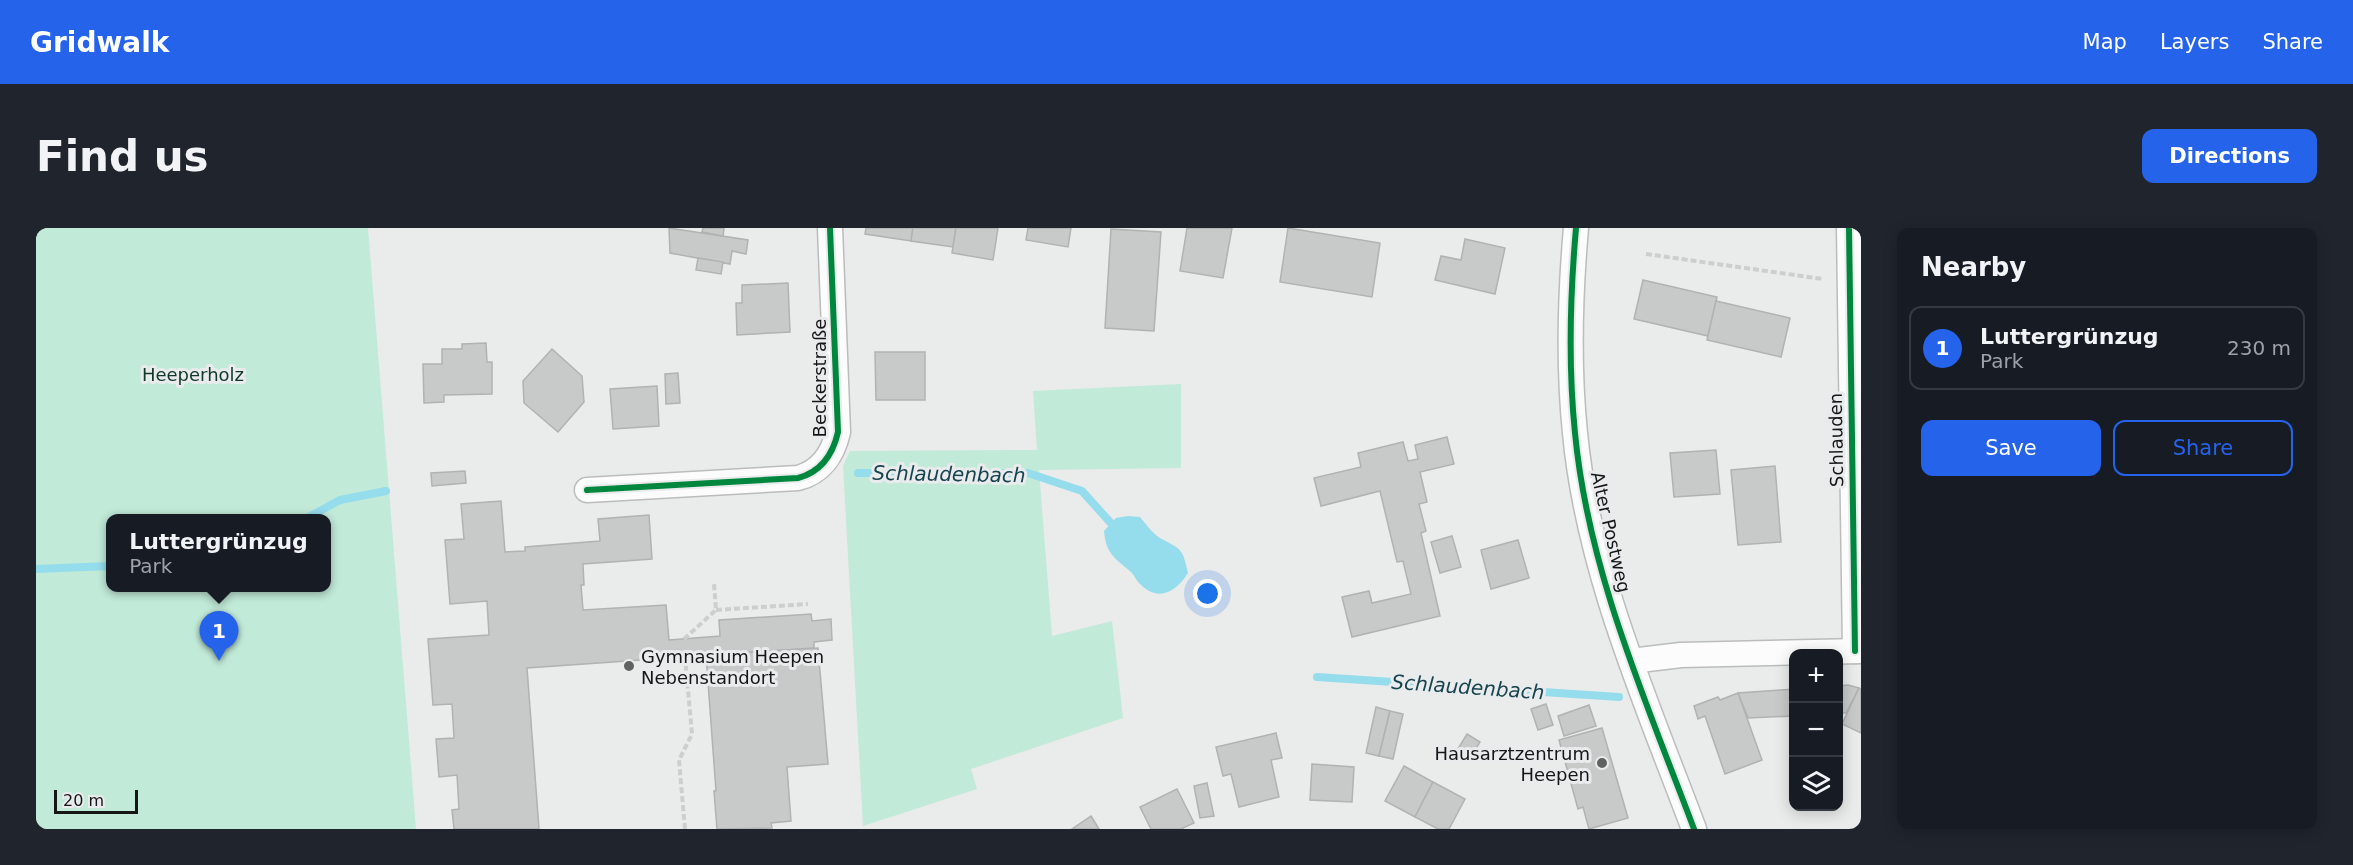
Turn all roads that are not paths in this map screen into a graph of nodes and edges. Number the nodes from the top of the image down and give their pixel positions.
1 (831, 228) edge
2 (1576, 228) edge
3 (1849, 228) edge
4 (587, 490) dead end
5 (1858, 651) edge
6 (1631, 661) junction
7 (1694, 829) edge

1 - 4 street, Beckerstraße
2 - 6 street, Alter Postweg
3 - 5 street, Schlauden
5 - 6 street
6 - 7 street, Alter Postweg

